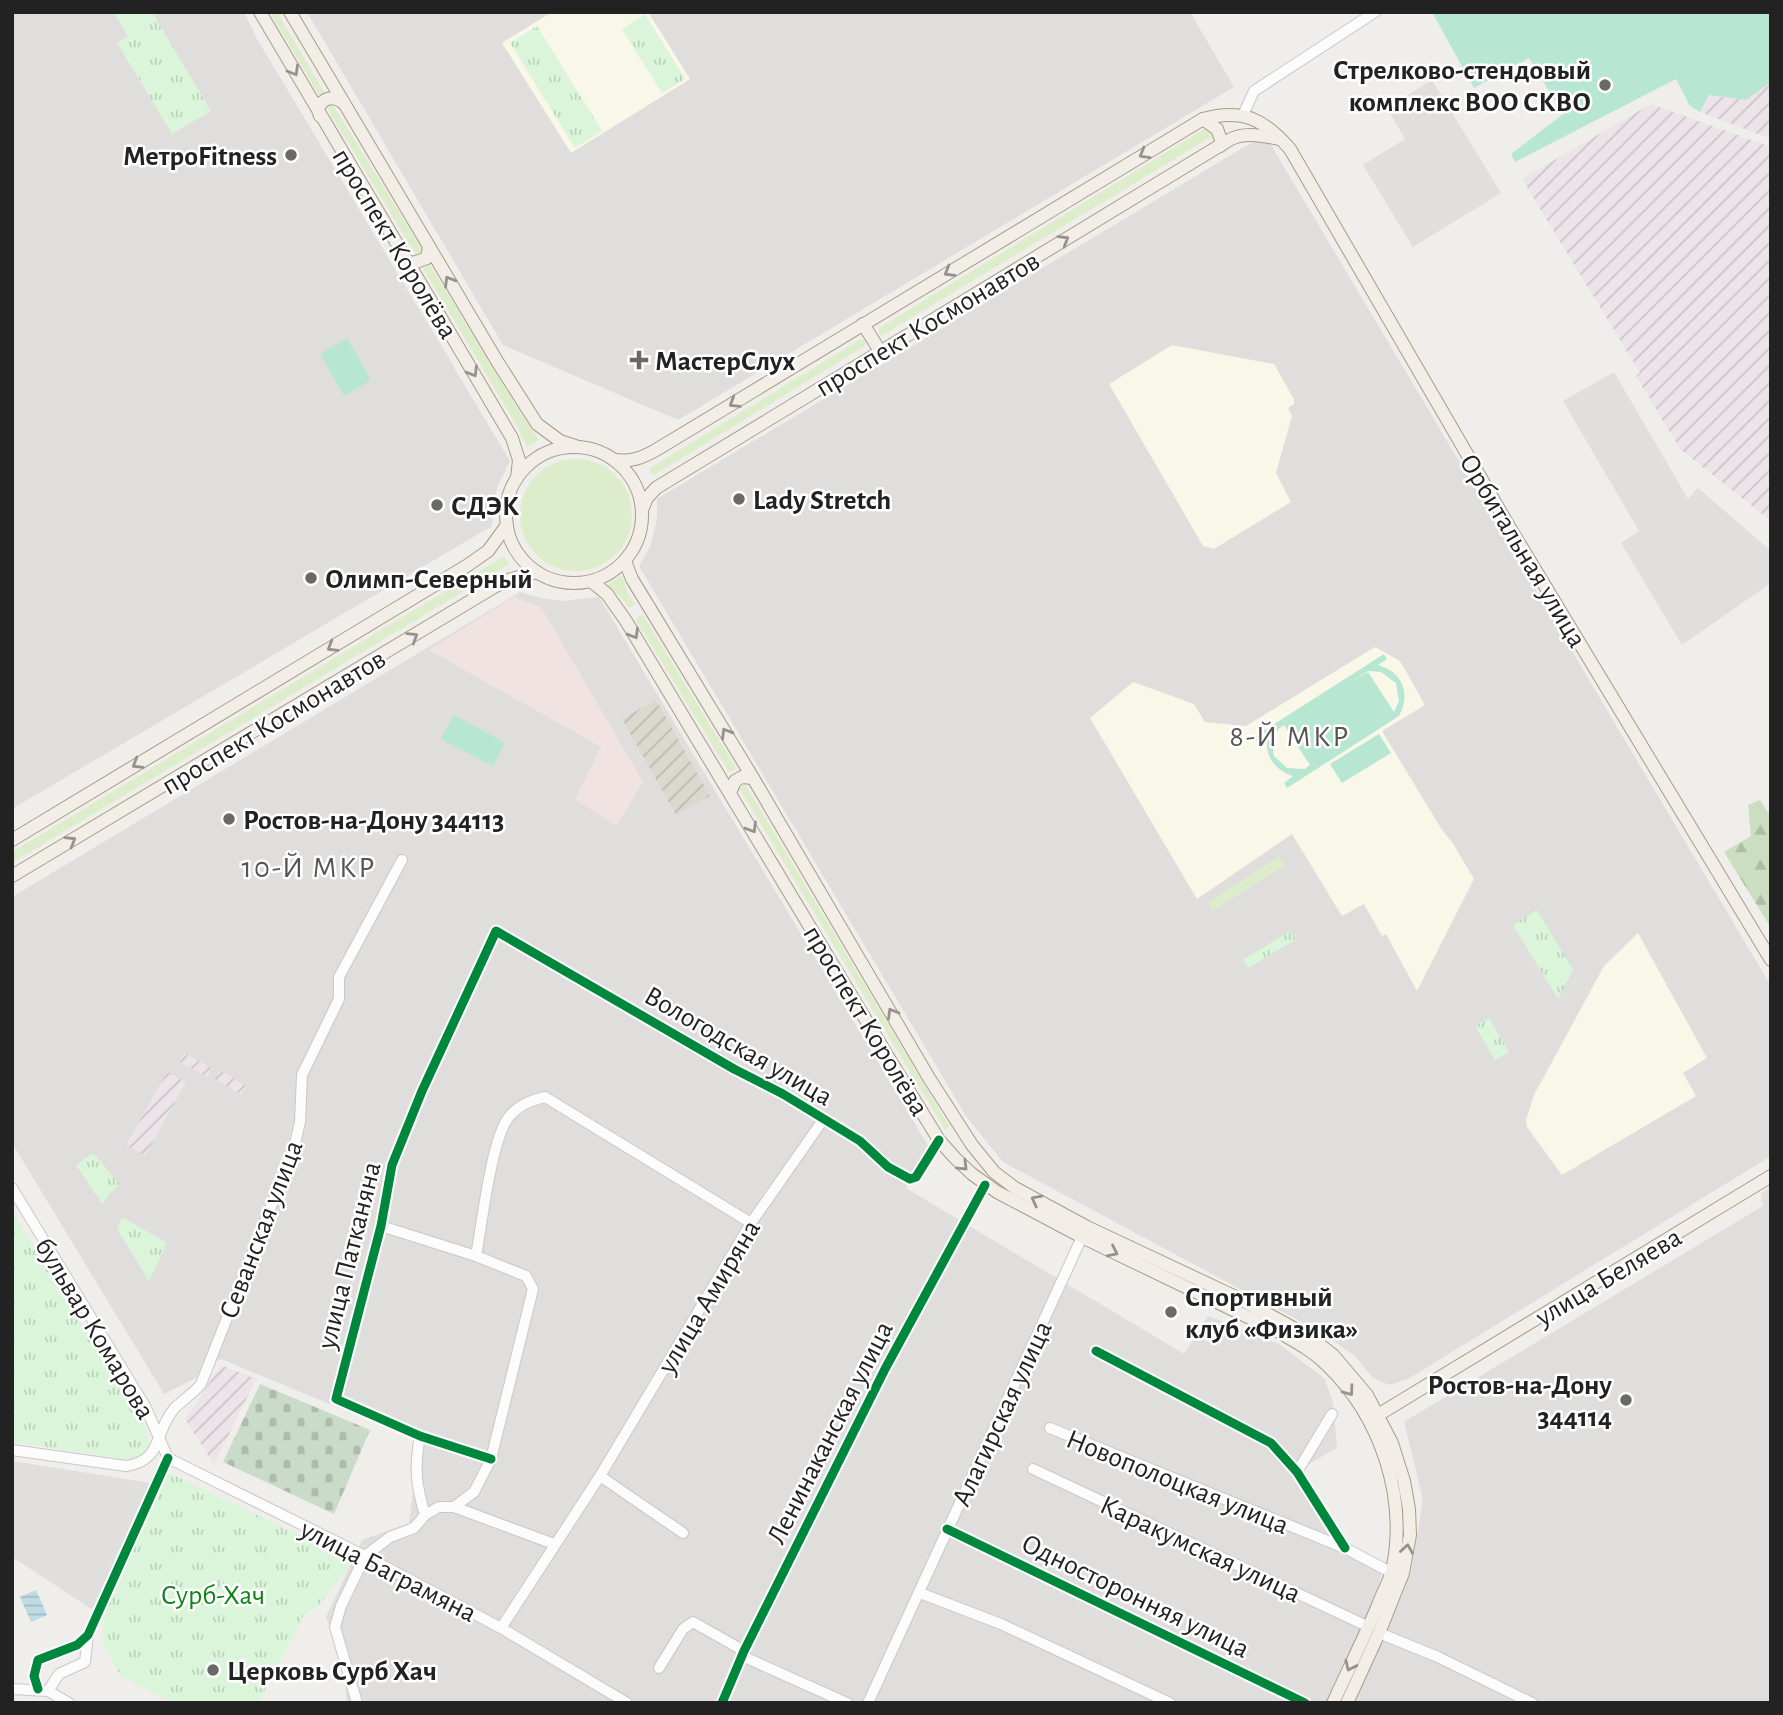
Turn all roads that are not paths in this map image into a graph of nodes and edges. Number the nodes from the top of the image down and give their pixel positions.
1 (260, 12) edge
2 (290, 12) edge
3 (1374, 12) edge
4 (342, 102) junction
5 (1243, 115) junction
6 (320, 116) junction
7 (1203, 119) junction
8 (1281, 139) junction
9 (1220, 146) junction
10 (429, 247) junction
11 (406, 261) junction
12 (863, 324) junction
13 (880, 351) junction
14 (578, 447) junction
15 (615, 460) junction
16 (517, 478) junction
17 (642, 510) junction
18 (507, 525) junction
19 (625, 561) junction
20 (537, 572) junction
21 (591, 581) junction
22 (754, 778) junction
23 (730, 793) junction
24 (12, 840) edge
25 (402, 860) dead end
26 (12, 877) edge
27 (496, 932) joint
28 (1771, 960) edge
29 (823, 1120) junction
30 (958, 1125) junction
31 (939, 1140) junction
32 (1771, 1176) edge
33 (985, 1185) junction
34 (12, 1188) edge
35 (751, 1223) junction
36 (381, 1226) junction
37 (1082, 1237) junction
38 (476, 1256) junction
39 (1096, 1351) dead end
40 (1332, 1414) dead end
41 (1374, 1418) junction
42 (1050, 1429) dead end
43 (159, 1435) junction
44 (421, 1436) junction
45 (12, 1450) edge
46 (168, 1458) junction
47 (491, 1459) junction
48 (1033, 1469) dead end
49 (1297, 1472) junction
50 (600, 1476) junction
51 (1399, 1483) junction
52 (454, 1507) junction
53 (425, 1515) junction
54 (947, 1529) junction
55 (683, 1533) dead end
56 (554, 1544) junction
57 (1345, 1548) junction
58 (365, 1556) junction
59 (1392, 1573) junction
60 (920, 1593) junction
61 (501, 1628) junction
62 (1374, 1630) junction
63 (89, 1635) junction
64 (743, 1654) junction
65 (659, 1668) dead end
66 (12, 1689) edge
67 (43, 1690) junction
68 (870, 1702) edge
69 (69, 1703) edge
70 (357, 1703) edge
71 (626, 1703) edge
72 (722, 1703) edge
73 (847, 1703) edge
74 (1170, 1703) edge
75 (1305, 1703) edge
76 (1333, 1703) edge
77 (1347, 1703) edge
78 (1532, 1703) edge

1 -> 6 main road, проспект Королёва
2 - 4 main road, проспект Королёва
3 - 5 street
4 - 6 main road
4 - 10 main road, проспект Королёва
5 - 7 main road, проспект Космонавтов
5 - 8 main road
6 - 11 main road, проспект Королёва
7 - 9 main road
7 -> 12 main road, проспект Космонавтов
8 - 9 main road, проспект Космонавтов
8 - 28 main road, Орбитальная улица
13 -> 9 main road, проспект Космонавтов
10 - 11 main road
14 -> 10 main road, проспект Королёва
11 -> 16 main road, проспект Королёва
12 - 13 main road
12 -> 15 main road, проспект Космонавтов
13 - 17 main road, проспект Космонавтов
14 - 15 main road
14 - 16 main road
15 - 17 main road
16 - 18 main road
17 - 19 main road
18 - 20 main road
18 -> 24 main road, проспект Космонавтов
19 - 21 main road
22 -> 19 main road, проспект Королёва
20 - 21 main road
26 -> 20 main road, проспект Космонавтов
21 -> 23 main road, проспект Королёва
22 - 23 main road
30 -> 22 main road, проспект Королёва
23 -> 31 main road, проспект Королёва
25 - 43 street, Севанская улица
27 - 29 street, Вологодская улица
27 - 36 street, улица Патканяна
29 - 31 street, Вологодская улица
29 - 35 street, улица Амиряна
30 - 31 main road
41 -> 30 main road, проспект Королёва
31 -> 33 main road, проспект Королёва
32 - 41 main road, улица Беляева
33 - 37 main road, проспект Королёва
33 - 64 street, Ленинаканская улица
34 - 43 street, бульвар Комарова
35 - 38 street
35 - 50 street, улица Амиряна
36 - 38 street
36 - 44 street, улица Патканяна
37 -> 41 main road, проспект Королёва
37 - 54 street, Алагирская улица
38 - 47 street
39 - 49 street, Новополоцкая улица
40 - 49 street
41 - 51 main road, проспект Королёва
42 - 57 street, Новополоцкая улица
43 - 45 street, бульвар Комарова
43 - 46 street
44 - 47 street
44 - 53 street
46 - 58 street, улица Баграмяна
46 - 63 street
47 - 52 street
48 - 62 street, Каракумская улица
49 - 57 street, Новополоцкая улица
50 - 55 street
50 - 56 street, улица Амиряна
51 - 59 main road
62 -> 51 main road
52 - 53 street
52 - 56 street
53 - 58 street
54 - 60 street, Алагирская улица
54 - 75 street, Односторонняя улица
56 - 61 street, улица Амиряна
57 - 59 street, Новополоцкая улица
58 - 61 street, улица Баграмяна
58 - 70 street
59 - 62 main road
60 - 68 street, Алагирская улица
60 - 74 street
61 - 71 street, улица Баграмяна
62 -> 76 main road
62 - 77 main road
62 - 78 street, Каракумская улица
63 - 67 street
63 - 67 street
64 - 65 street
64 - 72 street, Ленинаканская улица
64 - 73 street
66 - 67 street
67 - 69 street

